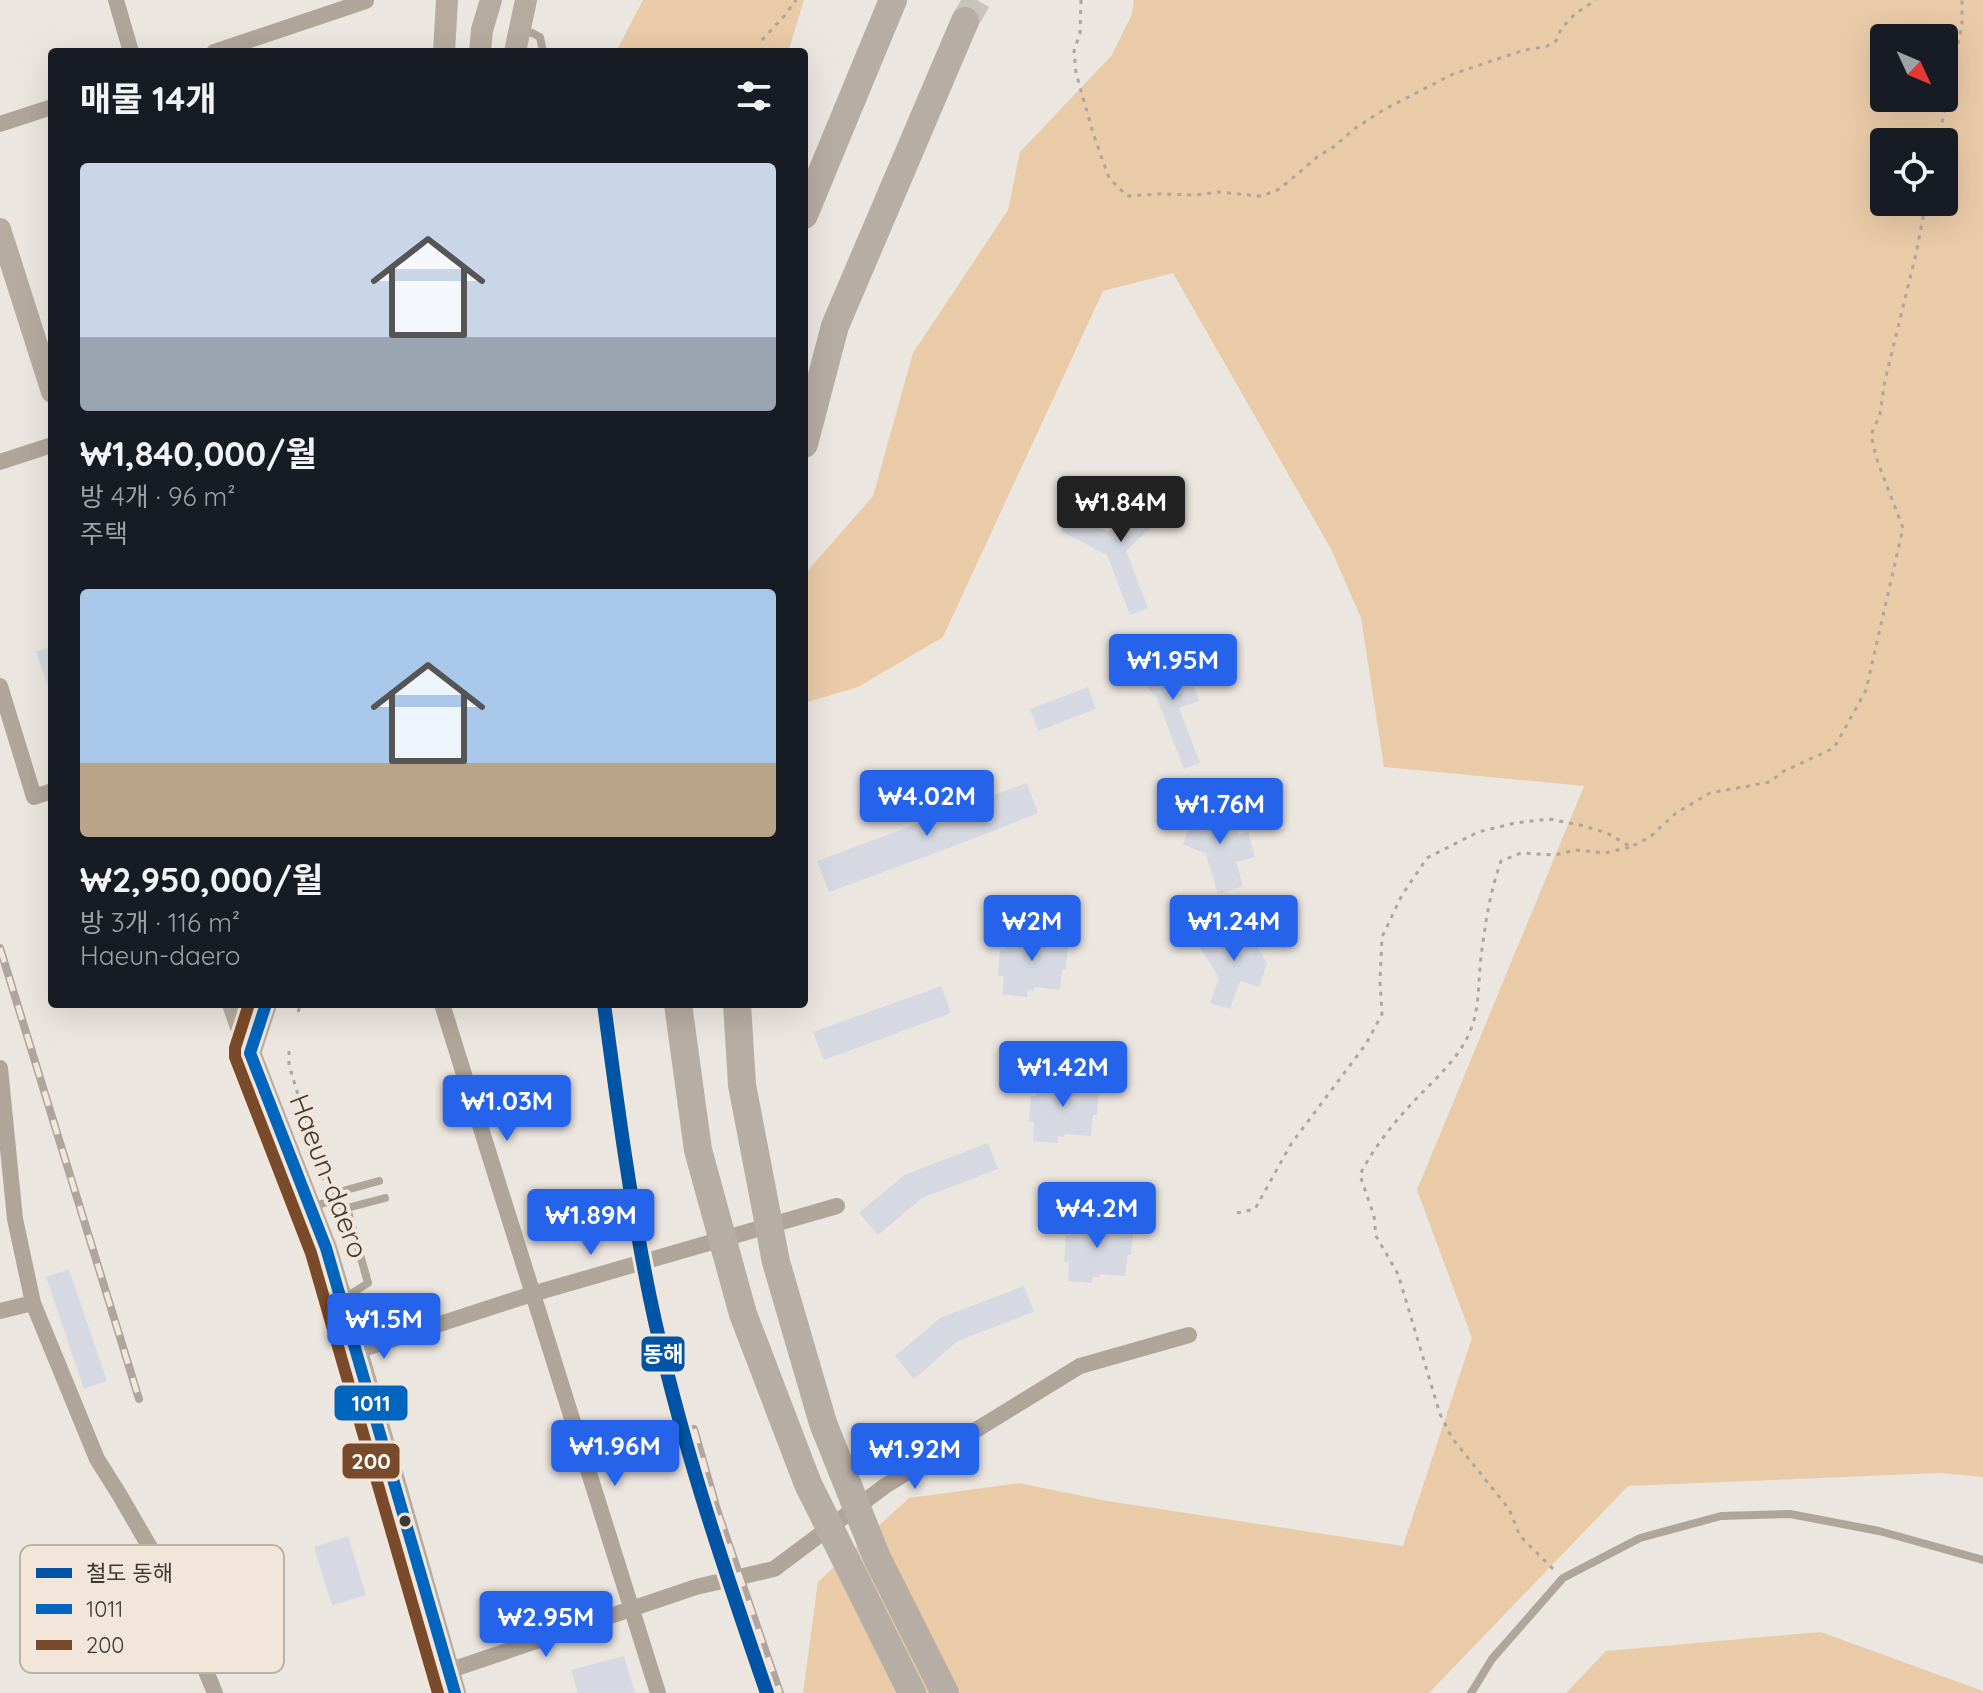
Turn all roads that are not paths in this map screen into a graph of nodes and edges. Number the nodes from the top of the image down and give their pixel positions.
1 (116, 0) edge
2 (447, 0) edge
3 (491, 0) edge
4 (526, 0) edge
5 (893, 0) edge
6 (366, 1) edge
7 (965, 21) tunnel mouth
8 (517, 41) edge
9 (130, 48) edge
10 (226, 48) edge
11 (444, 48) edge
12 (480, 48) edge
13 (542, 48) edge
14 (48, 108) edge
15 (0, 124) edge
16 (808, 205) edge
17 (0, 229) edge
18 (48, 379) edge
19 (808, 429) edge
20 (48, 446) edge
21 (0, 462) edge
22 (0, 686) edge
23 (48, 792) edge
24 (234, 1008) edge
25 (265, 1008) edge
26 (443, 1008) edge
27 (679, 1008) edge
28 (737, 1008) edge
29 (250, 1053) junction
30 (0, 1068) edge
31 (1, 1094) edge
32 (379, 1181) dead end
33 (385, 1198) dead end
34 (321, 1204) junction
35 (837, 1206) dead end
36 (347, 1208) junction
37 (532, 1294) junction
38 (342, 1300) junction
39 (33, 1303) junction
40 (0, 1311) edge
41 (1189, 1335) dead end
42 (357, 1351) junction
43 (149, 1545) edge
44 (1983, 1560) edge
45 (632, 1609) junction
46 (448, 1671) junction
47 (207, 1673) edge
48 (215, 1693) edge
49 (455, 1693) edge
50 (658, 1693) edge
51 (912, 1693) edge
52 (945, 1693) edge
53 (1471, 1693) edge

1 - 9 street
2 - 11 main road
3 - 12 main road
4 - 8 main road
5 - 16 highway
6 - 10 street
7 - 19 highway
8 - 13 lane
14 - 15 street
17 - 18 main road
20 - 21 street
22 - 23 street
24 - 29 main road, Haeun-daero
25 - 29 main road
26 - 37 street
27 - 51 highway, bridge
28 - 52 highway, bridge
29 - 34 main road, Haeun-daero
30 - 31 street
31 - 39 street
32 - 34 lane
33 - 36 lane
34 - 36 lane
34 - 38 main road, Haeun-daero
35 - 37 street
36 - 38 lane
37 - 42 street
37 - 45 street
38 - 42 main road, Haeun-daero
39 - 40 street
39 - 43 street
41 - 45 street
42 - 46 main road, Haeun-daero
44 - 53 lane
45 - 46 street
45 - 50 street
46 - 49 main road, Haeun-daero
47 - 48 street

